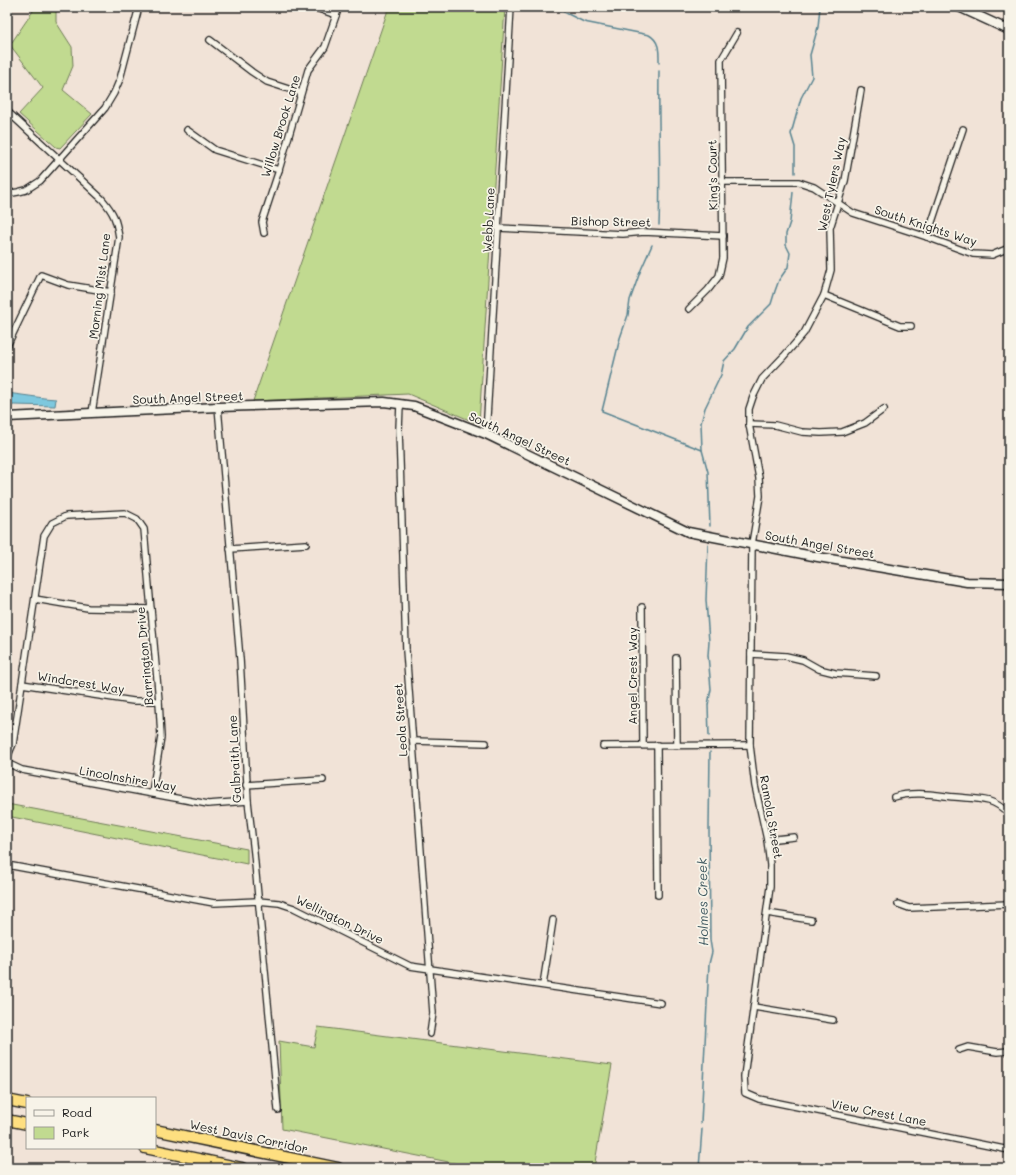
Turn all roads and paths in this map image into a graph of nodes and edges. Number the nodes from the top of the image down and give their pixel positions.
1 (137, 7) edge
2 (313, 7) edge
3 (339, 7) edge
4 (511, 7) edge
5 (959, 7) edge
6 (336, 15) junction
7 (1009, 30) edge
8 (737, 33) dead end
9 (210, 40) dead end
10 (861, 90) dead end
11 (301, 93) junction
12 (7, 111) edge
13 (963, 129) dead end
14 (187, 130) dead end
15 (59, 159) junction
16 (279, 170) junction
17 (723, 182) junction
18 (7, 194) edge
19 (838, 204) junction
20 (498, 228) junction
21 (264, 233) dead end
22 (723, 236) junction
23 (927, 238) junction
24 (1009, 248) edge
25 (110, 292) junction
26 (824, 295) junction
27 (689, 309) dead end
28 (911, 326) dead end
29 (7, 346) edge
30 (400, 404) junction
31 (218, 407) junction
32 (884, 409) dead end
33 (92, 413) junction
34 (7, 417) edge
35 (749, 424) junction
36 (486, 434) junction
37 (306, 544) dead end
38 (752, 544) junction
39 (230, 548) junction
40 (1009, 583) edge
41 (35, 599) junction
42 (642, 607) dead end
43 (152, 608) junction
44 (751, 654) junction
45 (676, 658) dead end
46 (876, 676) dead end
47 (22, 684) junction
48 (160, 701) junction
49 (413, 741) junction
50 (486, 743) dead end
51 (643, 745) junction
52 (657, 745) junction
53 (677, 745) junction
54 (750, 745) junction
55 (603, 746) dead end
56 (7, 758) edge
57 (7, 763) edge
58 (323, 780) dead end
59 (246, 785) junction
60 (152, 793) junction
61 (894, 797) dead end
62 (248, 801) junction
63 (1009, 814) edge
64 (794, 837) dead end
65 (767, 840) junction
66 (7, 865) edge
67 (658, 895) dead end
68 (258, 900) junction
69 (898, 904) dead end
70 (1009, 904) edge
71 (767, 913) junction
72 (554, 920) dead end
73 (811, 920) dead end
74 (430, 969) junction
75 (543, 985) junction
76 (661, 1003) dead end
77 (754, 1007) junction
78 (833, 1020) dead end
79 (430, 1034) dead end
80 (959, 1050) dead end
81 (1009, 1051) edge
82 (745, 1093) joint
83 (7, 1100) edge
84 (26, 1104) edge
85 (278, 1110) dead end
86 (7, 1120) edge
87 (26, 1124) edge
88 (156, 1130) edge
89 (150, 1149) edge
90 (1009, 1150) edge
91 (242, 1168) edge
92 (338, 1168) edge

1 - 15 street
2 - 6 street
3 - 6 street, Willow Brook Lane
4 - 20 street, Webb Lane
5 - 7 street
6 - 11 street, Willow Brook Lane
8 - 17 street, King's Court
9 - 11 street
10 - 19 street, West Tylers Way
11 - 16 street, Willow Brook Lane
12 - 15 street, Morning Mist Lane
13 - 23 street
14 - 16 street
15 - 18 street
15 - 25 street, Morning Mist Lane
16 - 21 street, Willow Brook Lane
17 - 19 street, South Knights Way
17 - 22 street, King's Court
19 - 23 street, South Knights Way
19 - 26 street, West Tylers Way
20 - 22 street, Bishop Street
20 - 36 street, Webb Lane
22 - 27 street, King's Court
23 - 24 street, South Knights Way
25 - 29 street
25 - 33 street, Morning Mist Lane
26 - 28 street
26 - 35 street, West Tylers Way
30 - 31 street, South Angel Street
30 - 36 street, South Angel Street
30 - 49 street, Leola Street
31 - 33 street, South Angel Street
31 - 39 street, Galbraith Lane
32 - 35 street
33 - 34 street, South Angel Street
35 - 38 street, West Tylers Way
36 - 38 street, South Angel Street
37 - 39 street
38 - 40 street, South Angel Street
38 - 44 street, Ramola Street
39 - 59 street, Galbraith Lane
41 - 43 street
41 - 43 street, Barrington Drive
41 - 47 street
42 - 51 street, Angel Crest Way
43 - 48 street, Barrington Drive
44 - 46 street
44 - 54 street, Ramola Street
45 - 53 street
47 - 48 street, Windcrest Way
47 - 56 street
48 - 60 street, Barrington Drive
49 - 50 street
49 - 74 street, Leola Street
51 - 52 street
51 - 55 street
52 - 53 street
52 - 67 street
53 - 54 street
54 - 65 street, Ramola Street
57 - 60 street, Lincolnshire Way
58 - 59 street
59 - 62 street, Galbraith Lane
60 - 62 street, Lincolnshire Way
61 - 63 street
62 - 68 street, Galbraith Lane
64 - 65 street
65 - 71 street, Ramola Street
66 - 68 street, Wellington Drive
68 - 74 street, Wellington Drive
68 - 85 street, Galbraith Lane
69 - 70 street
71 - 73 street
71 - 77 street, Ramola Street
72 - 75 street
74 - 75 street, Wellington Drive
74 - 79 street, Leola Street
75 - 76 street, Wellington Drive
77 - 78 street
77 - 82 street, Ramola Street
80 - 81 street
82 - 90 street, View Crest Lane
83 - 84 highway
86 - 87 highway
88 - 92 highway, West Davis Corridor
89 - 91 highway

